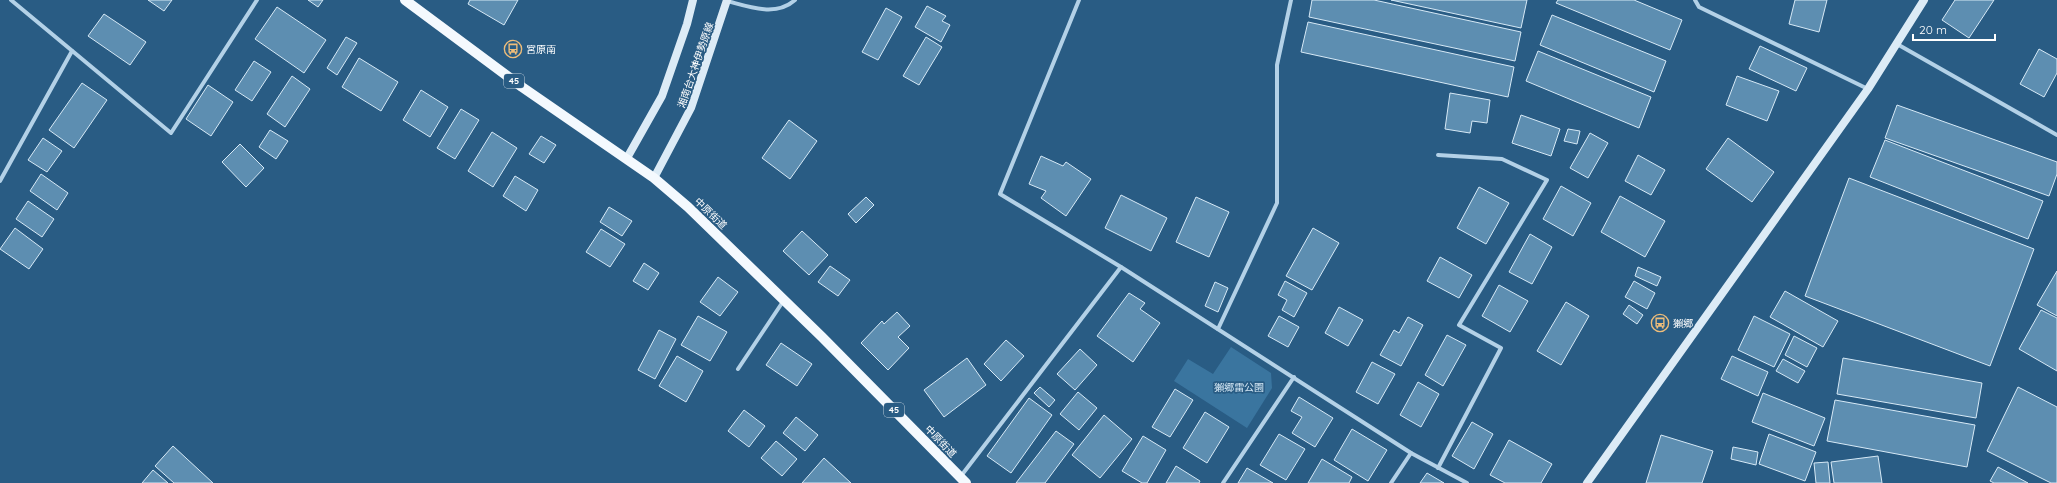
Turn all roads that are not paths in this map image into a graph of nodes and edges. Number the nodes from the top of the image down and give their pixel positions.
1 (11, 0) edge
2 (256, 0) edge
3 (405, 0) edge
4 (693, 0) edge
5 (727, 0) edge
6 (795, 0) edge
7 (1079, 0) edge
8 (1291, 0) edge
9 (1695, 0) edge
10 (1924, 0) edge
11 (1898, 44) junction
12 (72, 51) junction
13 (1868, 89) junction
14 (2057, 135) edge
15 (1438, 154) dead end
16 (627, 158) junction
17 (654, 178) junction
18 (0, 181) edge
19 (1121, 266) junction
20 (784, 299) junction
21 (1218, 328) junction
22 (738, 369) dead end
23 (1294, 377) junction
24 (1412, 453) junction
25 (1438, 468) junction
26 (963, 480) edge
27 (1223, 483) edge
28 (1391, 483) edge
29 (1467, 483) edge
30 (1587, 483) edge

1 - 12 street
2 - 12 street
3 - 16 main road, 中原街道 / 45
4 - 16 street, 湘南台大神伊勢原線
5 - 6 street
5 - 17 street, 湘南台大神伊勢原線
7 - 19 street
8 - 21 street
9 - 13 street
10 - 11 street
11 - 13 street
11 - 14 street
12 - 18 street
13 - 30 street
15 - 25 street
16 - 17 main road, 中原街道 / 45
17 - 20 main road, 中原街道 / 45
19 - 21 street
19 - 26 street
20 - 22 street
20 - 26 main road, 中原街道 / 45
21 - 23 street
23 - 24 street
23 - 27 street
24 - 25 street
24 - 28 street
25 - 29 street

